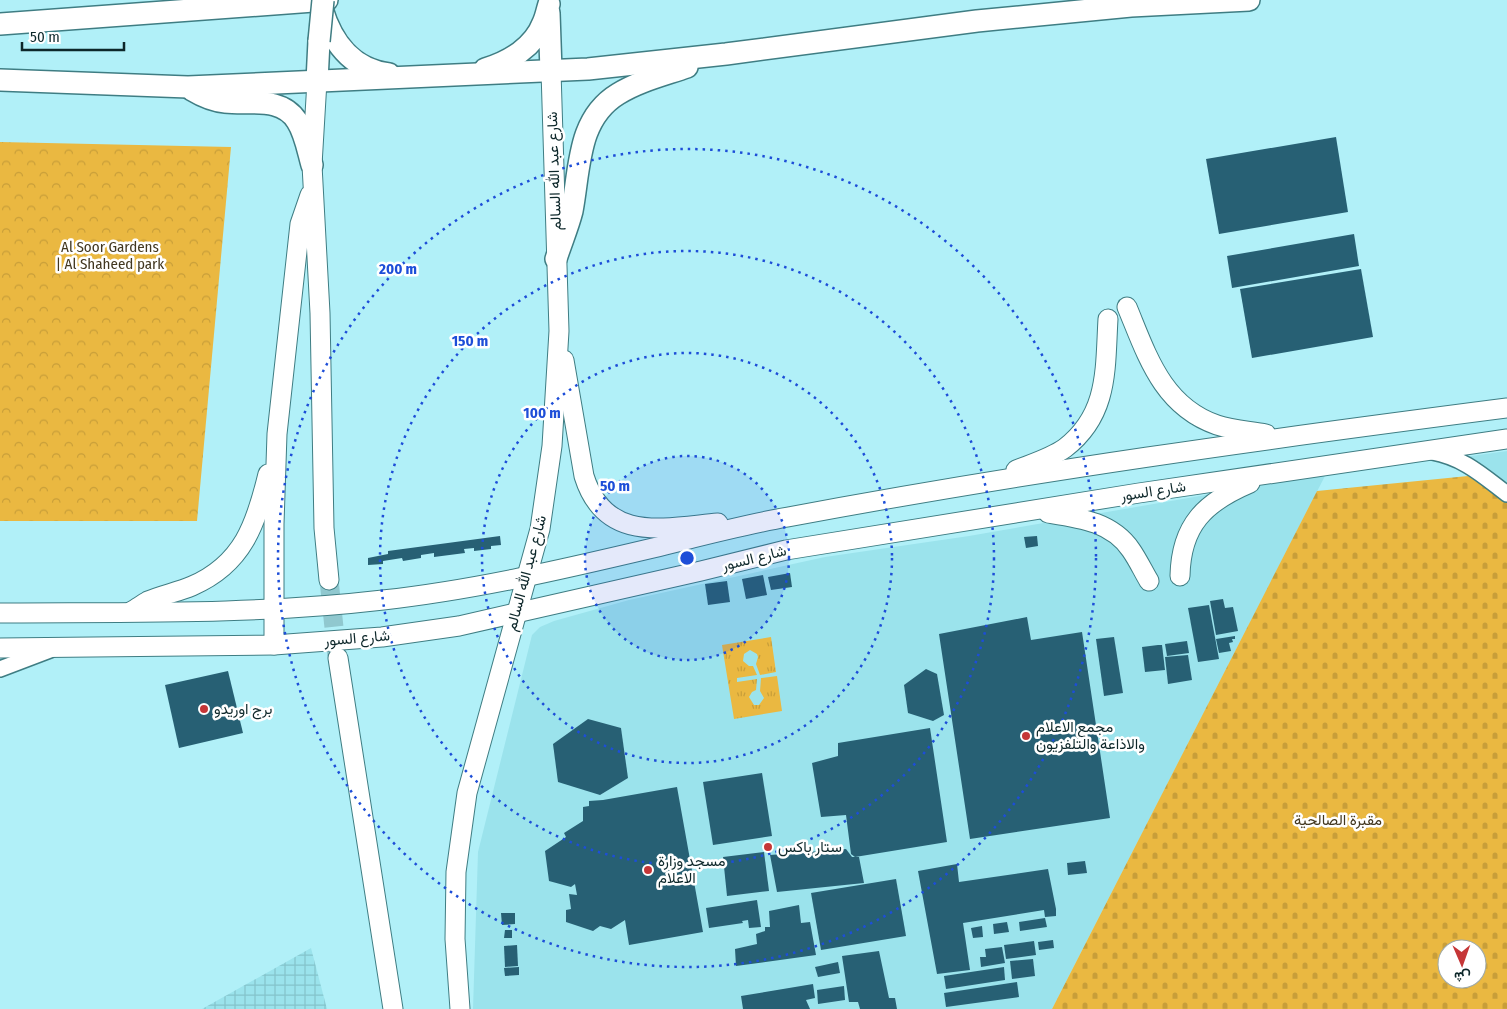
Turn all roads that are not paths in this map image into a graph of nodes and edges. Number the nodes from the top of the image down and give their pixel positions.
1 (1087, 0) edge
2 (1249, 0) edge
3 (549, 2) edge
4 (324, 3) edge
5 (977, 21) junction
6 (0, 24) edge
7 (544, 33) junction
8 (326, 39) junction
9 (726, 54) junction
10 (551, 71) junction
11 (463, 74) junction
12 (419, 77) junction
13 (0, 80) edge
14 (317, 81) junction
15 (188, 87) junction
16 (312, 166) junction
17 (313, 190) junction
18 (556, 259) junction
19 (1127, 307) dead end
20 (1108, 319) dead end
21 (558, 331) junction
22 (1507, 408) edge
23 (277, 434) junction
24 (1285, 437) junction
25 (1507, 439) edge
26 (1426, 451) junction
27 (1273, 473) junction
28 (982, 483) junction
29 (1507, 494) edge
30 (1034, 510) junction
31 (791, 516) junction
32 (1180, 576) dead end
33 (526, 577) junction
34 (329, 580) tunnel mouth
35 (1150, 581) dead end
36 (274, 609) junction
37 (131, 612) junction
38 (0, 614) edge
39 (516, 614) junction
40 (274, 645) junction
41 (58, 647) junction
42 (0, 648) edge
43 (338, 658) tunnel mouth
44 (0, 669) edge
45 (393, 1009) edge
46 (460, 1009) edge

1 - 5 highway
2 - 5 highway
3 - 7 highway
4 - 6 highway
4 - 8 highway, bridge
5 - 9 highway
7 - 10 highway
7 - 11 highway
8 - 12 highway
8 - 14 highway
9 - 10 highway
9 - 18 highway
10 - 11 highway
10 - 18 main road, شارع عبد الله السالم
11 - 12 highway
12 - 14 highway
13 - 15 highway
14 - 15 highway
14 - 16 main road
15 - 16 highway
16 - 17 main road
17 - 23 main road
17 - 34 main road
18 - 21 main road, شارع عبد الله السالم
19 - 24 main road
20 - 28 main road
21 - 31 main road
21 - 33 main road, شارع عبد الله السالم
22 - 24 main road
23 - 36 main road
23 - 37 main road
24 - 28 main road
25 - 26 main road, شارع السور
26 - 27 main road, شارع السور
26 - 29 street
27 - 30 main road, شارع السور
27 - 32 main road
28 - 31 main road
30 - 35 main road
30 - 39 main road, شارع السور
31 - 33 main road
33 - 36 main road
33 - 39 main road, شارع عبد الله السالم
36 - 37 main road
36 - 40 main road
37 - 38 main road
39 - 40 main road, شارع السور
39 - 46 main road, شارع عبد الله السالم
40 - 41 main road, شارع السور
41 - 42 main road, شارع السور
41 - 44 street
43 - 45 main road

